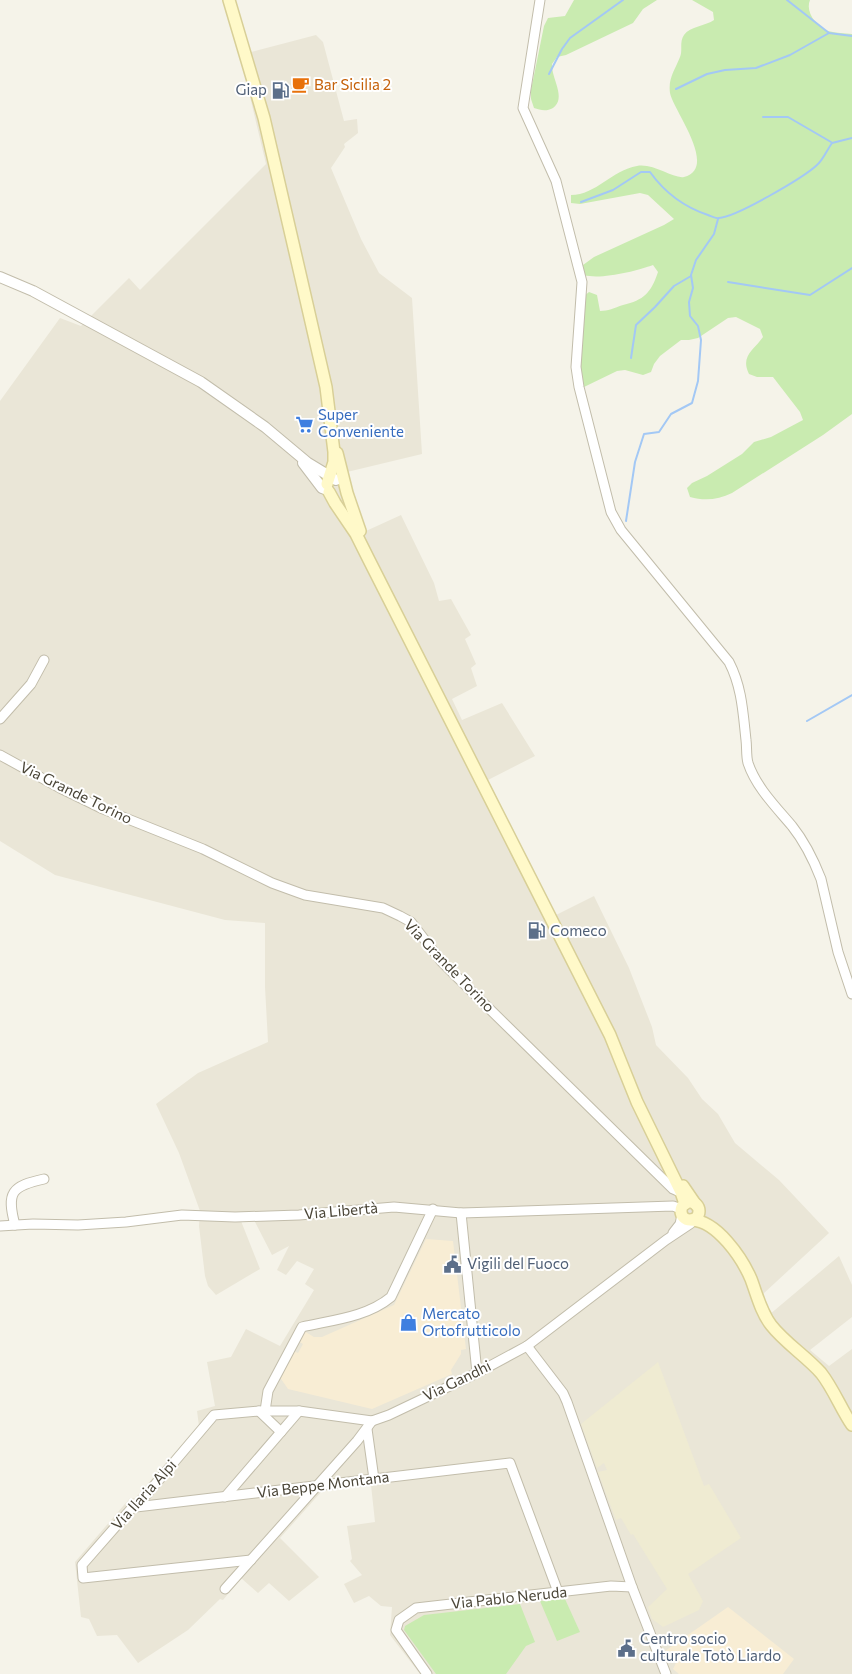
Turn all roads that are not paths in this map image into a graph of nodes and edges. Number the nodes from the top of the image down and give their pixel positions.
1 (229, 0) edge
2 (540, 0) edge
3 (0, 277) edge
4 (295, 452) junction
5 (333, 482) junction
6 (368, 558) junction
7 (44, 660) dead end
8 (0, 719) edge
9 (0, 754) edge
10 (852, 994) edge
11 (663, 1156) junction
12 (670, 1173) junction
13 (658, 1174) junction
14 (44, 1179) dead end
15 (433, 1210) junction
16 (690, 1210) junction
17 (461, 1213) junction
18 (15, 1225) junction
19 (0, 1226) edge
20 (527, 1346) junction
21 (477, 1373) junction
22 (262, 1411) junction
23 (299, 1411) junction
24 (214, 1415) joint
25 (370, 1425) junction
26 (852, 1425) edge
27 (281, 1432) junction
28 (374, 1479) junction
29 (318, 1486) junction
30 (225, 1496) junction
31 (136, 1507) junction
32 (251, 1560) junction
33 (632, 1588) junction
34 (225, 1589) dead end
35 (558, 1592) junction
36 (427, 1674) edge
37 (666, 1674) edge

1 - 5 main road
2 - 10 street
3 - 4 street
4 - 5 street
4 - 5 street
5 - 6 main road
5 - 6 main road
6 - 11 main road
7 - 8 street
9 - 13 street, Via Grande Torino
11 - 12 main road
11 - 16 main road
12 - 13 street
12 - 16 main road
13 - 16 street, Via Grande Torino
14 - 18 street
15 - 17 street, Via Libertà
15 - 18 street, Via Libertà
15 - 22 street
16 - 17 street, Via Libertà
16 - 20 street, Via Gandhi
16 - 26 main road
17 - 21 street
18 - 19 street, Via Libertà
20 - 21 street, Via Gandhi
20 - 33 street
21 - 25 street, Via Gandhi
22 - 23 street, Via Gandhi
22 - 24 street, Via Gandhi
22 - 27 street
23 - 25 street, Via Gandhi
23 - 27 street
24 - 31 street, Via Ilaria Alpi
25 - 28 street
25 - 29 street
27 - 30 street
28 - 29 street, Via Beppe Montana
28 - 35 street, Via Beppe Montana
29 - 30 street, Via Beppe Montana
29 - 32 street
30 - 31 street, Via Beppe Montana
31 - 32 street, Via Ilaria Alpi
32 - 34 street
33 - 35 street, Via Pablo Neruda
33 - 37 street
35 - 36 street, Via Pablo Neruda

